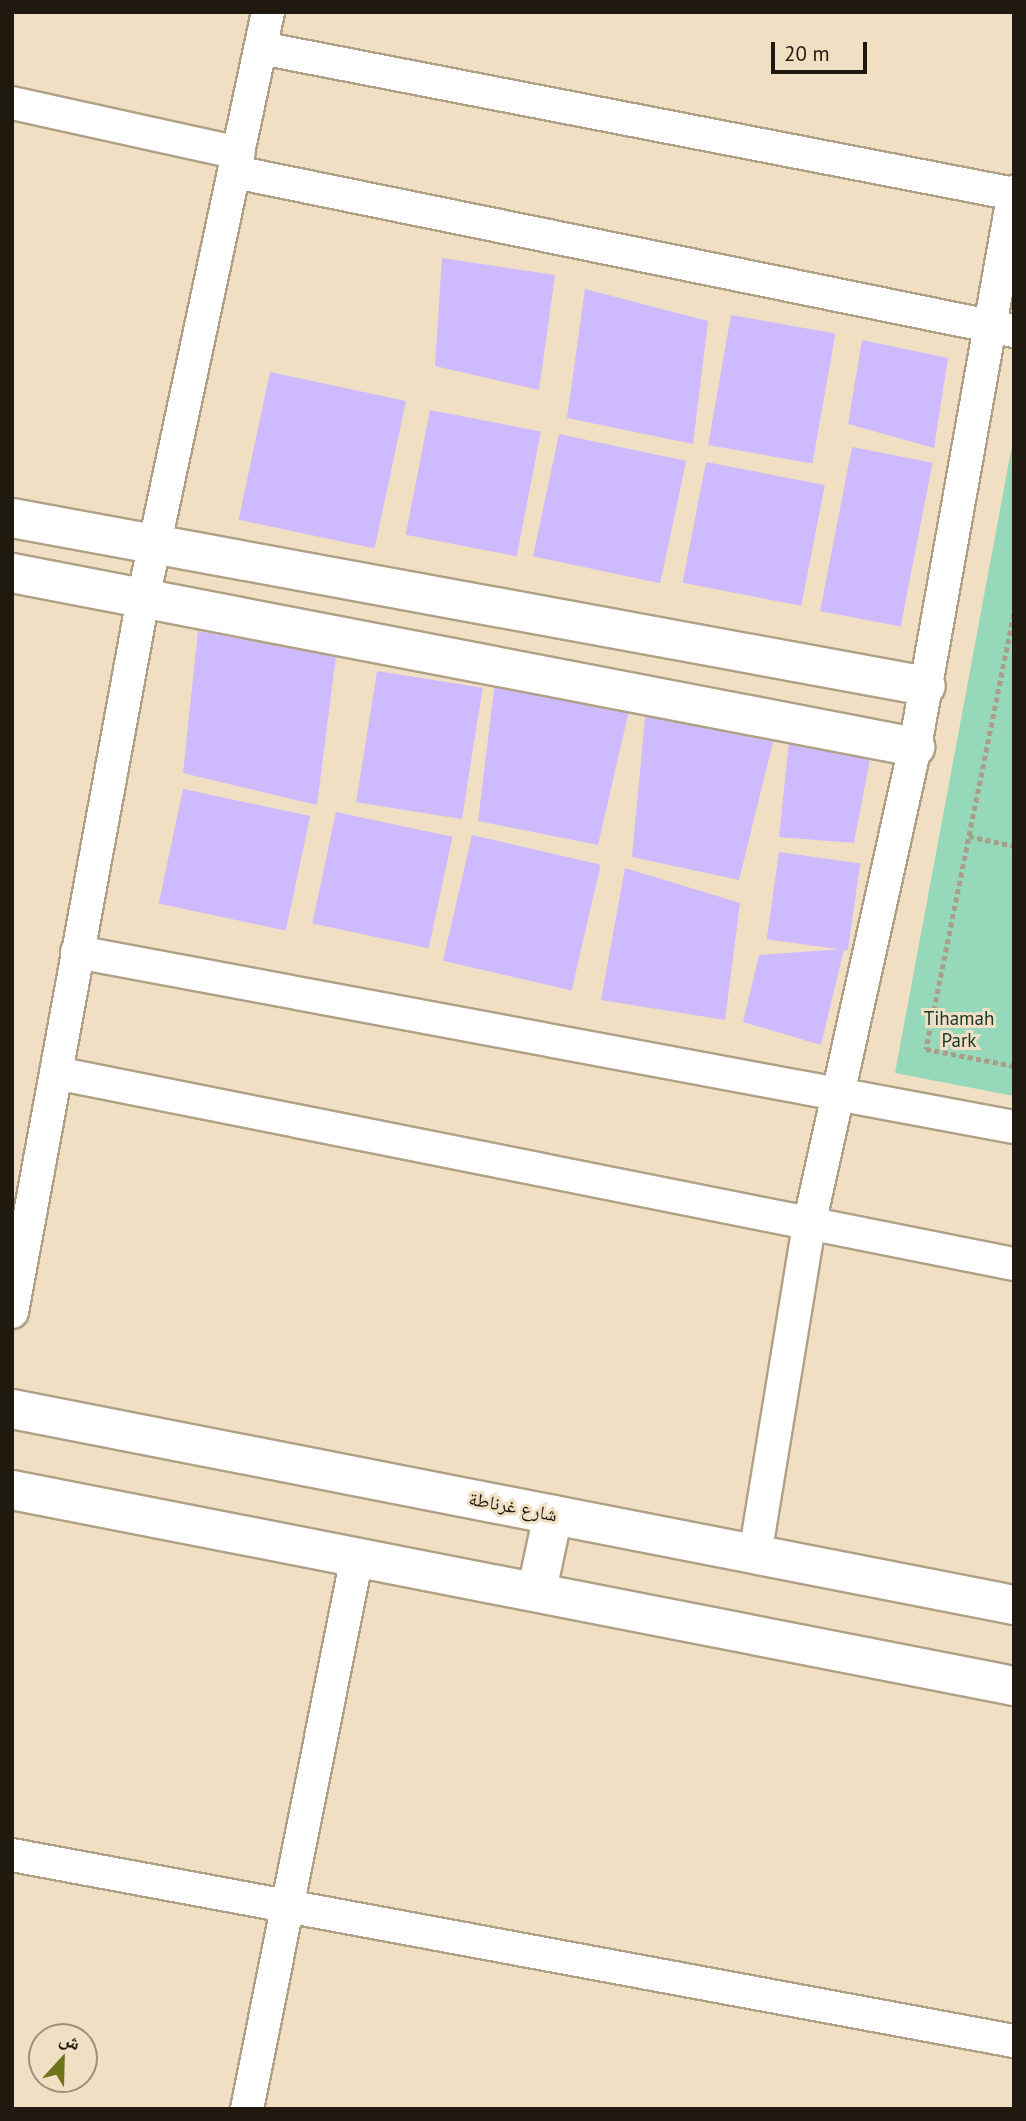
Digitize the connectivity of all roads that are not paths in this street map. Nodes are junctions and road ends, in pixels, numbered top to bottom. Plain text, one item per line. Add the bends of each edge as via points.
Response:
1 (268, 12) edge
2 (261, 48) junction
3 (12, 103) edge
4 (237, 162) junction
5 (1014, 193) edge
6 (1001, 329) edge
7 (12, 518) edge
8 (155, 544) junction
9 (12, 573) edge
10 (143, 599) junction
11 (926, 686) junction
12 (915, 747) junction
13 (77, 952) junction
14 (55, 1073) junction
15 (838, 1095) junction
16 (1014, 1127) edge
17 (809, 1225) junction
18 (1014, 1264) edge
19 (12, 1312) edge
20 (12, 1409) edge
21 (12, 1490) edge
22 (553, 1515) junction
23 (755, 1555) junction
24 (357, 1557) junction
25 (537, 1590) junction
26 (1014, 1605) edge
27 (1014, 1686) edge
28 (12, 1855) edge
29 (286, 1904) junction
30 (1014, 2041) edge
31 (247, 2109) edge

1 - 2 street
2 - 4 street
2 - 5 street
3 - 4 street
4 - 6 street
4 - 8 street
5 - 6 street
6 - 11 street
7 - 8 street
8 - 10 street
8 - 11 street
9 - 10 street
10 - 12 street
10 - 13 street
11 - 12 street
12 - 15 street
13 - 14 street
13 - 15 street
14 - 17 street
14 - 19 street
15 - 16 street
15 - 17 street
17 - 18 street
17 - 23 street
20 - 22 street, شارع غرناطة
21 - 24 street
22 - 23 street, شارع غرناطة
22 - 25 street
23 - 26 street, شارع غرناطة
24 - 25 street
24 - 29 street
25 - 27 street
28 - 29 street
29 - 30 street
29 - 31 street

